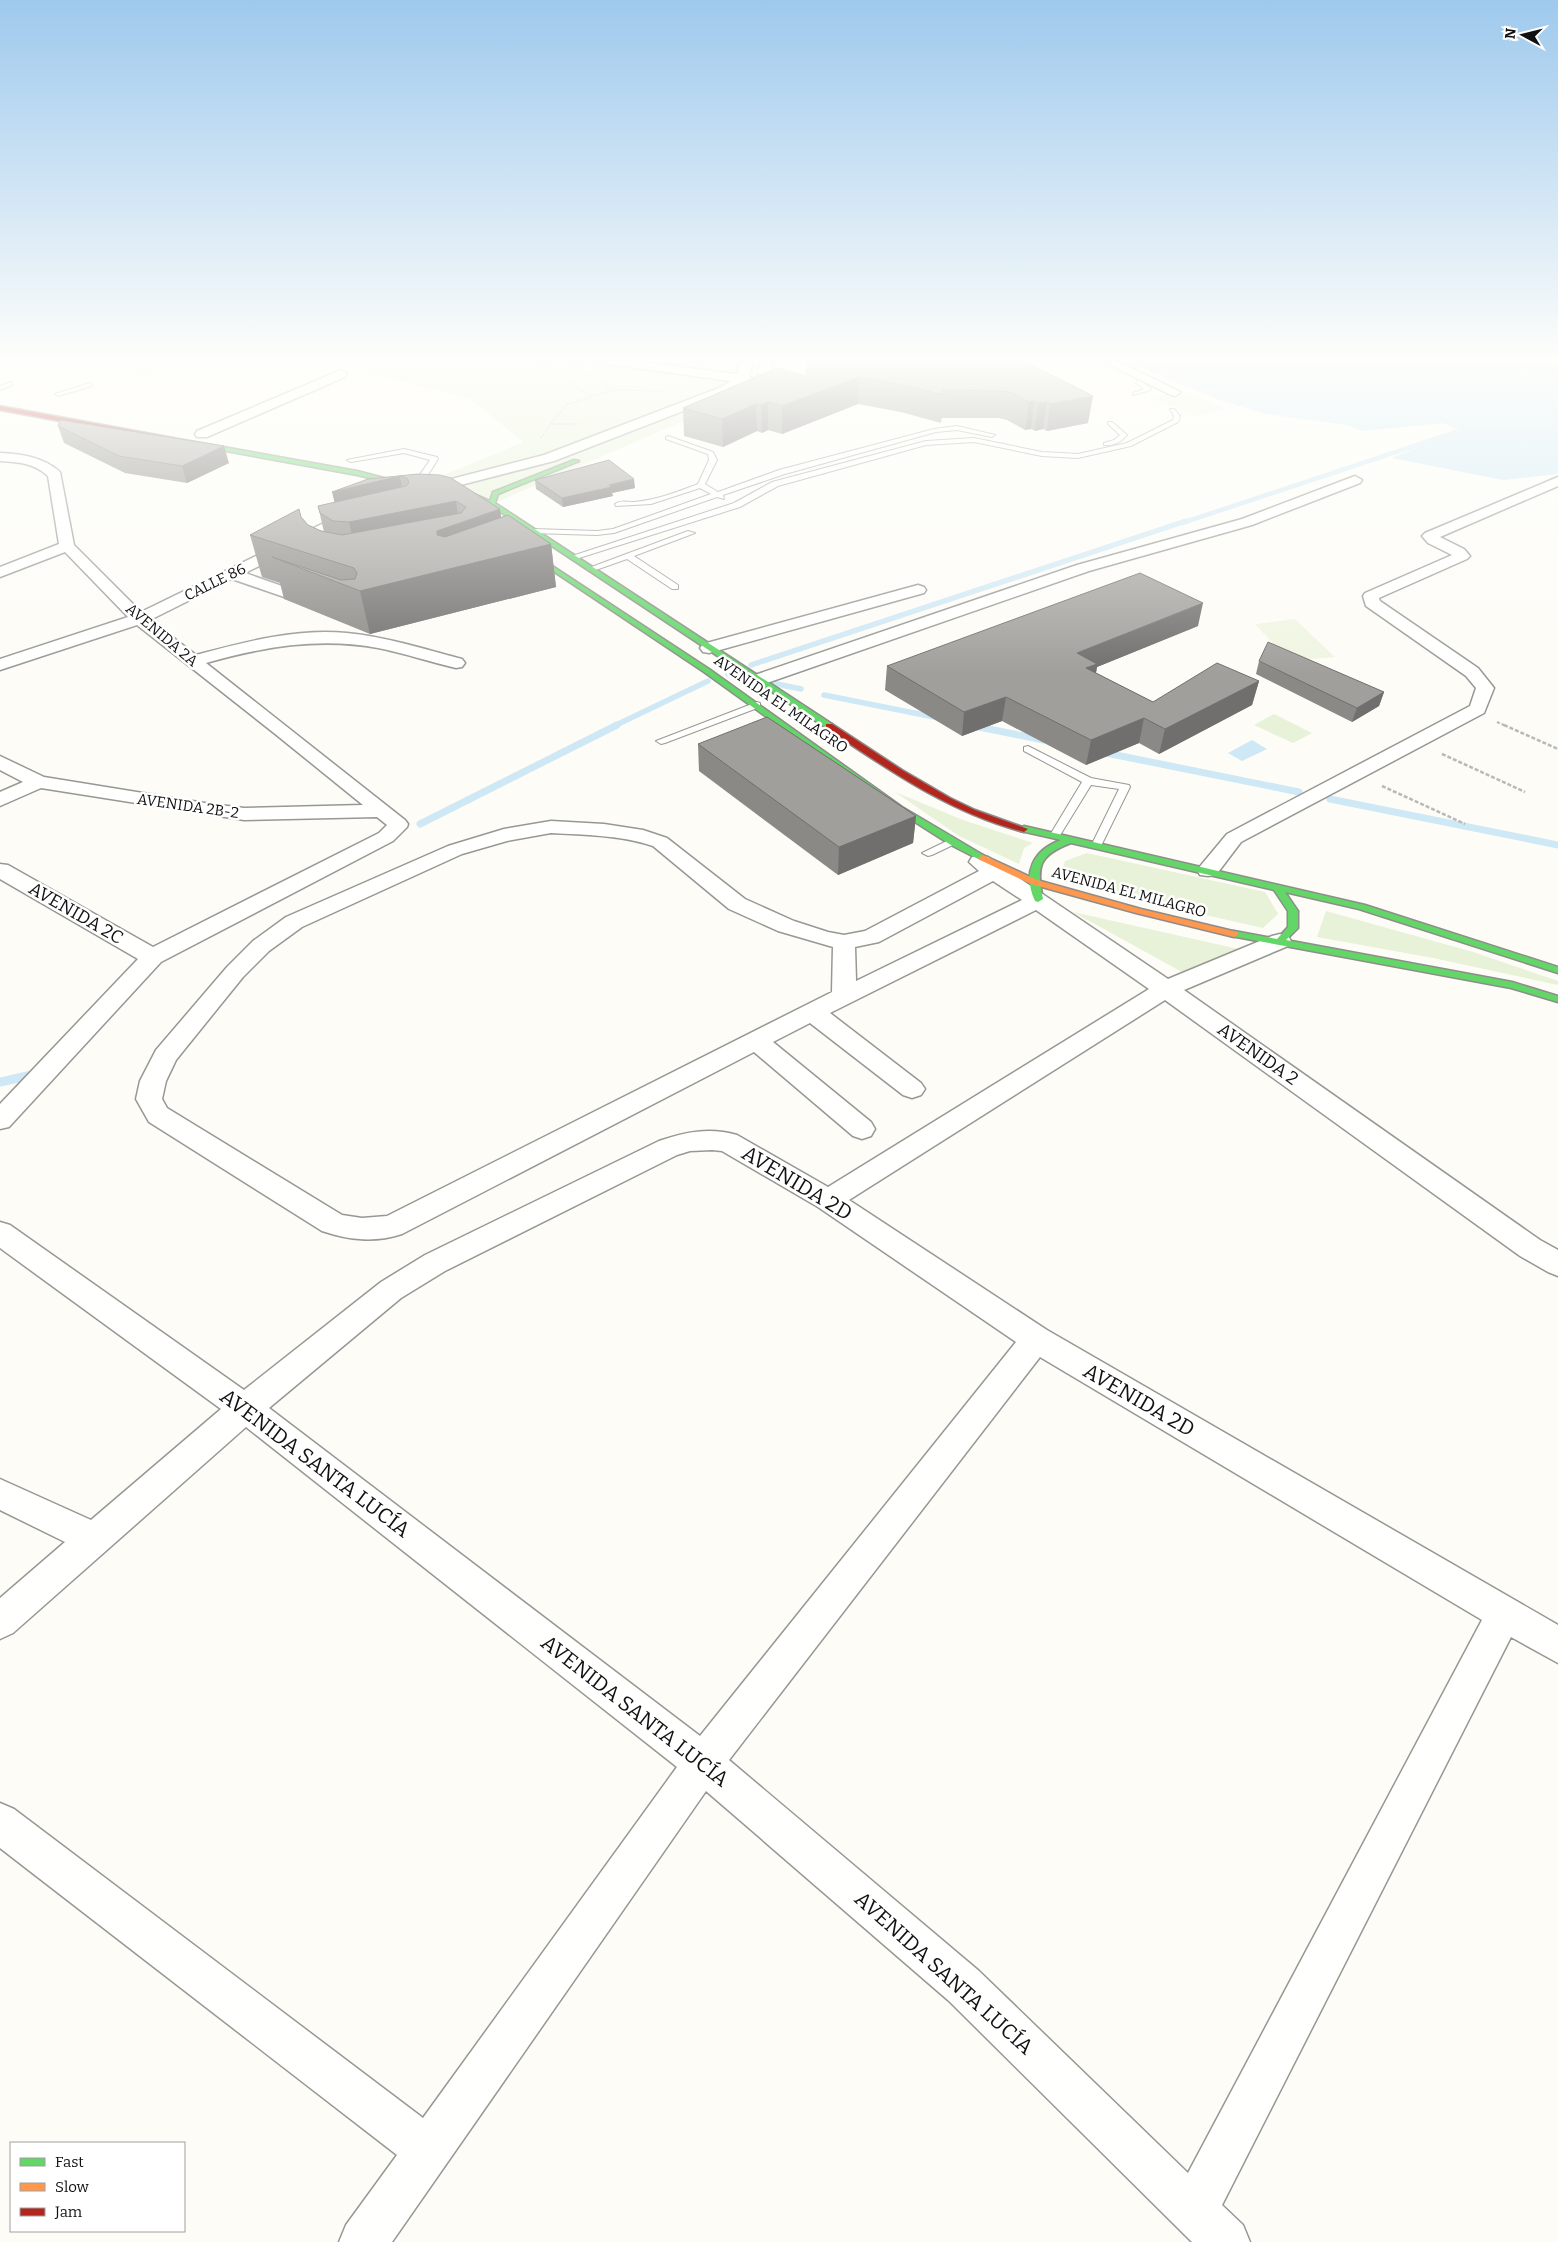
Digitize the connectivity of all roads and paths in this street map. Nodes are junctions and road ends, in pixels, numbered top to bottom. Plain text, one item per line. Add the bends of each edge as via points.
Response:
1 (44, 466) edge
2 (317, 466) edge
3 (433, 466) edge
4 (520, 466) edge
5 (558, 466) edge
6 (564, 466) edge
7 (710, 466) edge
8 (805, 466) edge
9 (844, 466) edge
10 (408, 472) dead end
11 (357, 473) junction
12 (1356, 480) dead end
13 (1558, 481) edge
14 (449, 484) junction
15 (701, 485) junction
16 (377, 489) dead end
17 (464, 490) junction
18 (429, 492) junction
19 (717, 494) junction
20 (399, 500) edge
21 (492, 504) junction
22 (619, 504) dead end
23 (737, 504) junction
24 (533, 531) junction
25 (608, 532) junction
26 (690, 533) dead end
27 (337, 539) edge
28 (622, 541) junction
29 (314, 545) junction
30 (67, 546) junction
31 (518, 548) edge
32 (627, 555) junction
33 (573, 557) junction
34 (590, 569) junction
35 (239, 571) junction
36 (0, 572) edge
37 (675, 587) dead end
38 (918, 590) dead end
39 (330, 608) edge
40 (139, 619) junction
41 (709, 648) junction
42 (193, 661) junction
43 (456, 663) dead end
44 (0, 665) edge
45 (758, 680) junction
46 (758, 705) junction
47 (1474, 711) junction
48 (661, 741) dead end
49 (1415, 742) junction
50 (1028, 749) dead end
51 (1558, 749) edge
52 (0, 762) edge
53 (1355, 774) junction
54 (1088, 781) junction
55 (39, 782) junction
56 (1525, 792) dead end
57 (0, 800) edge
58 (374, 805) junction
59 (1465, 824) dead end
60 (1055, 835) junction
61 (1073, 839) junction
62 (953, 844) junction
63 (1097, 844) junction
64 (928, 853) dead end
65 (0, 870) edge
66 (1208, 870) junction
67 (994, 872) junction
68 (1277, 887) junction
69 (1036, 892) junction
70 (1280, 941) junction
71 (844, 942) junction
72 (153, 957) junction
73 (1558, 970) edge
74 (1166, 989) junction
75 (844, 996) junction
76 (1558, 999) edge
77 (812, 1012) junction
78 (756, 1041) junction
79 (912, 1089) dead end
80 (0, 1120) edge
81 (862, 1128) dead end
82 (828, 1200) junction
83 (0, 1233) edge
84 (1558, 1264) edge
85 (1036, 1339) junction
86 (245, 1408) junction
87 (0, 1494) edge
88 (95, 1539) junction
89 (1504, 1614) junction
90 (0, 1621) edge
91 (1558, 1645) edge
92 (703, 1763) junction
93 (0, 1824) edge
94 (429, 2151) junction
95 (1194, 2210) junction
96 (364, 2242) edge
97 (1226, 2242) edge

1 - 30 street via 55,475
2 - 11 main road
3 - 18 lane
4 - 14 street
5 - 17 street
6 - 21 main road via 495,493
7 - 15 lane
8 - 19 lane
9 - 23 lane via 775,484
10 - 18 main road
11 - 16 main road via 374,483
11 - 18 main road
12 - 45 street via 1247,522 1083,568
13 - 47 street via 1430,536 1462,556 1371,596 1372,603 1472,672 1485,688 1478,709
14 - 17 main road, AVENIDA EL MILAGRO
14 - 18 street
15 - 19 lane
15 - 22 lane via 650,503
17 - 18 street
17 - 21 main road, AVENIDA EL MILAGRO
18 - 20 street
19 - 23 lane
19 - 25 lane
21 - 24 main road, AVENIDA EL MILAGRO
23 - 28 lane
24 - 25 lane
24 - 33 main road, AVENIDA EL MILAGRO
25 - 28 lane
26 - 32 lane
27 - 29 street
28 - 33 lane
29 - 35 street
29 - 35 street, CALLE 86 via 368,512 333,524
30 - 36 street
30 - 40 street, AVENIDA 2A
31 - 46 main road, AVENIDA EL MILAGRO
32 - 34 lane
32 - 37 lane
33 - 34 main road, AVENIDA EL MILAGRO
34 - 41 main road, AVENIDA EL MILAGRO
35 - 39 street
35 - 40 street, CALLE 86
38 - 41 street
40 - 42 street, AVENIDA 2A
40 - 44 street, CALLE 86
41 - 45 main road, AVENIDA EL MILAGRO
42 - 43 street via 250,645 310,638 365,640
42 - 58 street, AVENIDA 2A
45 - 60 main road, AVENIDA EL MILAGRO via 924,789 996,822
46 - 48 lane
46 - 62 main road, AVENIDA EL MILAGRO
47 - 49 street
47 - 51 path
49 - 53 street
49 - 56 path
50 - 54 lane
52 - 55 street, AVENIDA 2B-2
53 - 59 path
53 - 66 street via 1234,838
54 - 60 lane
54 - 63 lane via 1125,787
55 - 57 street
55 - 58 street, AVENIDA 2B-2 via 244,814
58 - 72 street, AVENIDA 2A via 398,824 386,837
60 - 61 main road, AVENIDA EL MILAGRO
61 - 63 main road, AVENIDA EL MILAGRO
61 - 69 main road via 1045,850 1035,866
62 - 64 lane
62 - 67 street, AVENIDA 2
62 - 69 main road, AVENIDA EL MILAGRO
63 - 66 main road, AVENIDA EL MILAGRO
65 - 72 street, AVENIDA 2C
66 - 68 main road, AVENIDA EL MILAGRO
67 - 69 street, AVENIDA 2
67 - 71 street via 871,937
68 - 70 main road via 1293,911 1293,928
68 - 73 main road, AVENIDA EL MILAGRO via 1362,907
69 - 70 main road, AVENIDA EL MILAGRO
69 - 74 street, AVENIDA 2
69 - 75 street
70 - 74 street
70 - 76 main road, AVENIDA EL MILAGRO via 1512,985
71 - 75 street
71 - 78 street via 786,926 737,904 660,842 643,836 550,827 504,835 455,850 294,922 261,946 165,1056 152,1081 149,1099 158,1114 332,1223 349,1229 367,1230 392,1226
72 - 80 street
74 - 82 street
74 - 84 street, AVENIDA 2 via 1530,1248
75 - 77 street
77 - 78 street
77 - 79 street
78 - 81 street
82 - 85 street, AVENIDA 2D
82 - 86 street, AVENIDA 2D via 728,1142 686,1141 427,1267 391,1290
83 - 86 street, AVENIDA SANTA LUCÍA
85 - 89 street, AVENIDA 2D
85 - 92 street
86 - 88 street
86 - 92 street, AVENIDA SANTA LUCÍA
87 - 88 street
88 - 90 street
89 - 91 street, AVENIDA 2D
89 - 95 street
92 - 94 street
92 - 95 street, AVENIDA SANTA LUCÍA via 964,1986
93 - 94 street
94 - 96 street
95 - 97 street, AVENIDA SANTA LUCÍA

